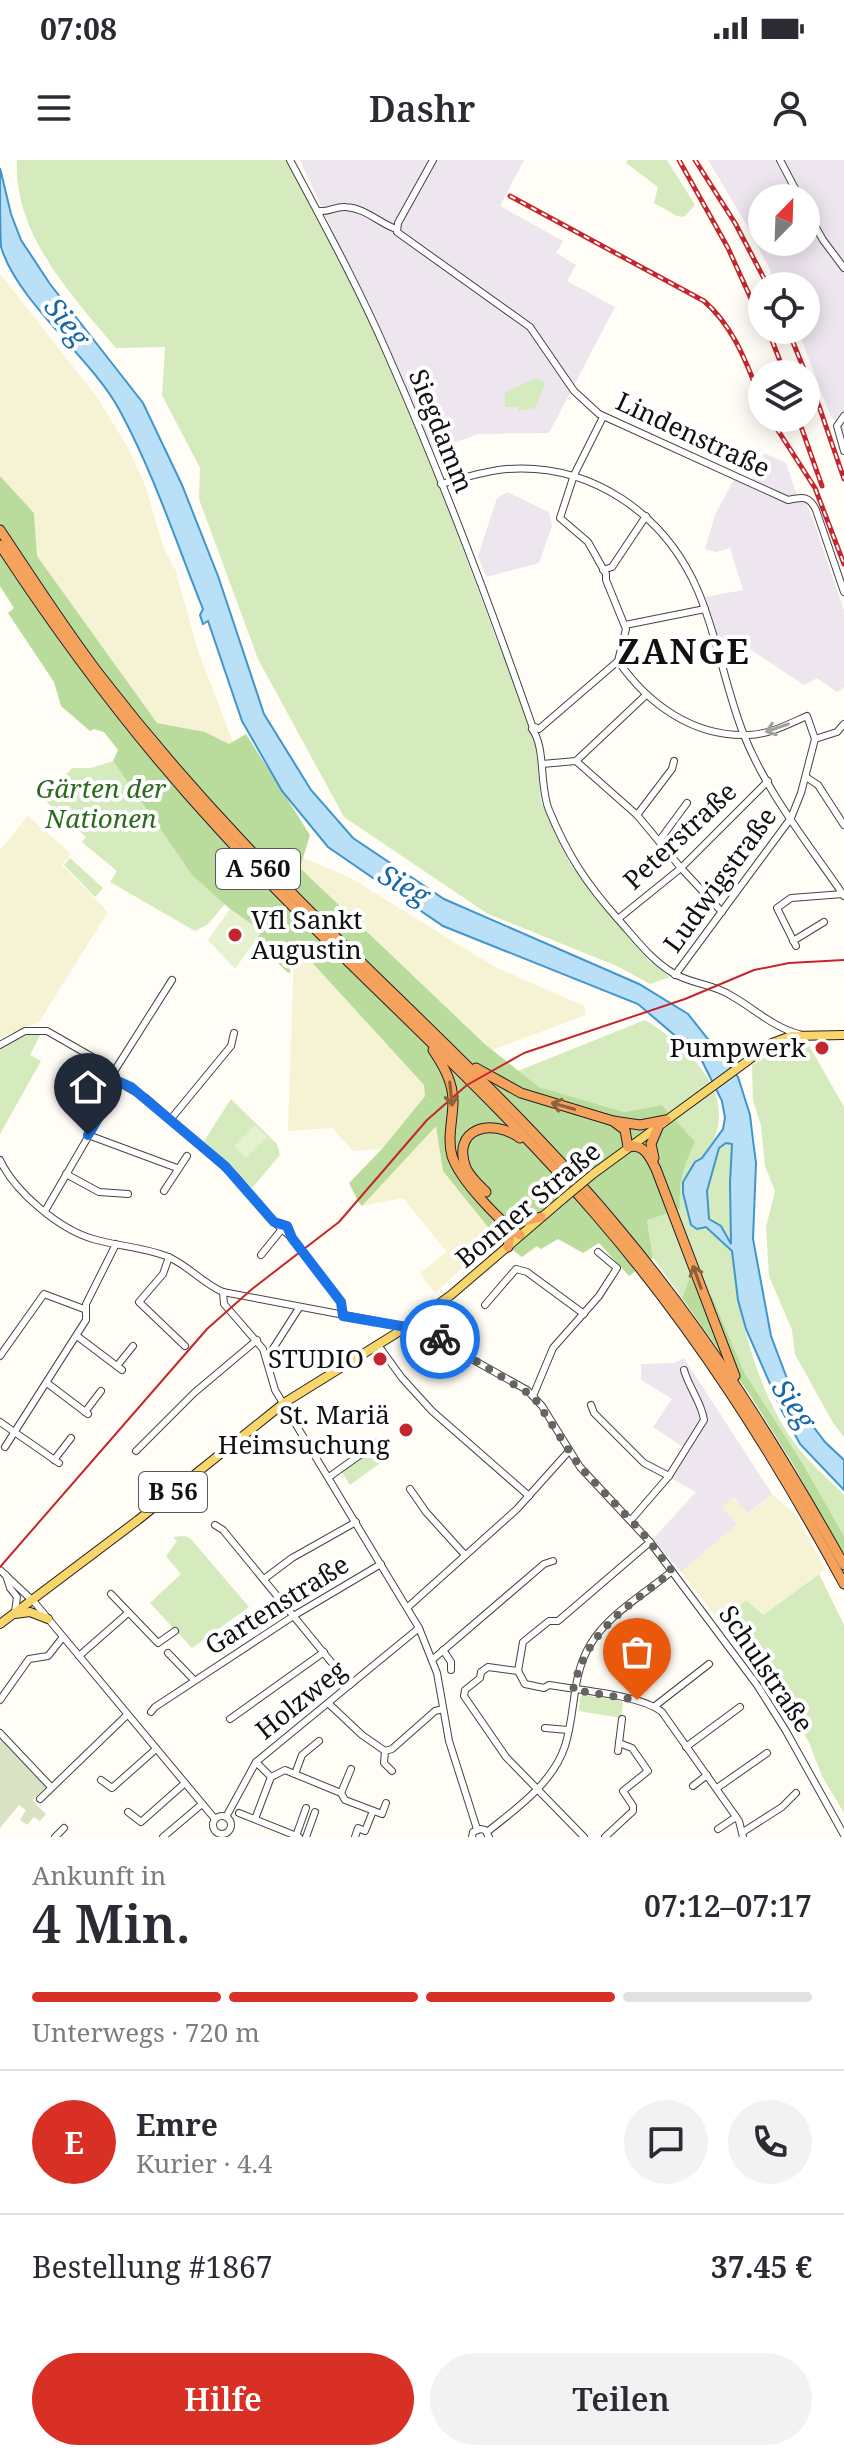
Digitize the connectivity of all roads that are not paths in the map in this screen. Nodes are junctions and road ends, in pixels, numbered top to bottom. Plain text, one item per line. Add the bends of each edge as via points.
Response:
1 (290, 160) edge
2 (433, 160) edge
3 (780, 160) edge
4 (793, 184) edge
5 (320, 211) junction
6 (396, 229) junction
7 (820, 235) edge
8 (844, 268) edge
9 (844, 416) edge
10 (603, 417) junction
11 (844, 451) edge
12 (574, 475) junction
13 (441, 484) junction
14 (646, 516) junction
15 (0, 530) edge
16 (0, 545) edge
17 (603, 570) junction
18 (844, 592) edge
19 (705, 609) junction
20 (625, 625) junction
21 (618, 661) junction
22 (646, 695) junction
23 (844, 724) edge
24 (536, 730) junction
25 (744, 735) junction
26 (815, 739) junction
27 (576, 761) junction
28 (674, 761) dead end
29 (542, 764) junction
30 (806, 777) junction
31 (768, 781) junction
32 (687, 803) dead end
33 (637, 815) junction
34 (791, 818) junction
35 (844, 825) edge
36 (659, 841) junction
37 (681, 868) junction
38 (843, 895) edge
39 (770, 898) dead end
40 (777, 908) junction
41 (722, 912) junction
42 (618, 919) junction
43 (824, 922) dead end
44 (675, 975) junction
45 (172, 980) dead end
46 (772, 1023) junction
47 (419, 1031) junction
48 (234, 1033) dead end
49 (804, 1035) junction
50 (844, 1035) edge
51 (772, 1043) junction
52 (0, 1045) edge
53 (448, 1046) junction
54 (99, 1071) dead end
55 (120, 1082) junction
56 (170, 1120) junction
57 (613, 1121) junction
58 (662, 1122) junction
59 (88, 1135) junction
60 (628, 1147) junction
61 (187, 1156) dead end
62 (0, 1160) edge
63 (550, 1165) junction
64 (177, 1168) junction
65 (656, 1169) junction
66 (66, 1174) junction
67 (164, 1191) dead end
68 (128, 1194) dead end
69 (45, 1211) junction
70 (541, 1217) junction
71 (508, 1222) junction
72 (282, 1227) junction
73 (520, 1235) junction
74 (116, 1244) junction
75 (508, 1247) junction
76 (598, 1252) dead end
77 (261, 1255) dead end
78 (169, 1257) junction
79 (223, 1292) junction
80 (485, 1305) dead end
81 (299, 1308) junction
82 (434, 1308) junction
83 (84, 1309) junction
84 (584, 1314) junction
85 (343, 1316) junction
86 (408, 1326) junction
87 (186, 1333) dead end
88 (433, 1335) junction
89 (77, 1336) junction
90 (257, 1340) junction
91 (378, 1345) junction
92 (133, 1346) dead end
93 (0, 1356) edge
94 (267, 1358) junction
95 (684, 1370) dead end
96 (47, 1383) junction
97 (101, 1391) dead end
98 (533, 1396) junction
99 (284, 1403) junction
100 (591, 1405) dead end
101 (751, 1407) junction
102 (0, 1422) edge
103 (16, 1432) junction
104 (71, 1438) dead end
105 (378, 1442) dead end
106 (5, 1447) dead end
107 (136, 1451) dead end
108 (569, 1451) junction
109 (669, 1476) junction
110 (329, 1477) junction
111 (410, 1489) dead end
112 (529, 1496) junction
113 (631, 1520) junction
114 (356, 1522) junction
115 (215, 1525) dead end
116 (650, 1542) junction
117 (465, 1555) junction
118 (553, 1561) dead end
119 (381, 1564) junction
120 (844, 1565) edge
121 (672, 1571) junction
122 (3, 1573) edge
123 (264, 1579) junction
124 (844, 1584) edge
125 (111, 1594) dead end
126 (32, 1600) junction
127 (408, 1607) junction
128 (128, 1613) junction
129 (13, 1615) junction
130 (295, 1615) junction
131 (48, 1619) junction
132 (0, 1624) edge
133 (419, 1628) junction
134 (175, 1631) dead end
135 (63, 1637) junction
136 (443, 1650) junction
137 (324, 1652) junction
138 (168, 1653) dead end
139 (79, 1656) junction
140 (432, 1660) junction
141 (709, 1664) dead end
142 (451, 1670) dead end
143 (518, 1671) junction
144 (194, 1680) junction
145 (525, 1684) junction
146 (350, 1685) junction
147 (573, 1690) junction
148 (522, 1695) dead end
149 (0, 1700) edge
150 (328, 1703) junction
151 (655, 1706) junction
152 (740, 1707) dead end
153 (443, 1709) junction
154 (151, 1712) dead end
155 (127, 1715) junction
156 (230, 1719) dead end
157 (622, 1719) dead end
158 (545, 1728) dead end
159 (568, 1730) junction
160 (0, 1733) edge
161 (319, 1741) dead end
162 (686, 1747) junction
163 (156, 1749) junction
164 (385, 1751) junction
165 (767, 1753) dead end
166 (256, 1762) junction
167 (351, 1769) dead end
168 (392, 1771) dead end
169 (295, 1774) junction
170 (707, 1775) junction
171 (271, 1777) junction
172 (101, 1780) dead end
173 (185, 1783) junction
174 (693, 1786) dead end
175 (51, 1787) junction
176 (717, 1788) junction
177 (536, 1789) junction
178 (341, 1793) junction
179 (796, 1793) dead end
180 (40, 1799) dead end
181 (386, 1803) dead end
182 (202, 1804) junction
183 (306, 1808) dead end
184 (373, 1811) junction
185 (128, 1812) dead end
186 (315, 1812) dead end
187 (239, 1813) dead end
188 (226, 1817) junction
189 (736, 1817) junction
190 (215, 1819) junction
191 (255, 1819) junction
192 (64, 1828) dead end
193 (477, 1829) junction
194 (718, 1829) dead end
195 (228, 1831) junction
196 (743, 1834) edge
197 (216, 1835) edge
198 (488, 1835) edge
199 (844, 1835) edge
200 (298, 1836) edge
201 (55, 1837) edge
202 (163, 1837) edge
203 (237, 1837) edge
204 (306, 1837) edge
205 (355, 1837) edge
206 (472, 1837) edge
207 (584, 1837) edge
208 (605, 1837) edge

1 - 5 street, Siegdamm
2 - 6 street
3 - 4 street
5 - 6 street, Lindenstraße via 356,208
5 - 13 street, Siegdamm via 388,354
6 - 10 street, Lindenstraße via 530,327 574,391
7 - 8 street
9 - 11 street via 837,426
10 - 12 street
10 - 18 street, Lindenstraße via 788,500 805,497 816,510
12 - 13 street via 509,469
12 - 14 street via 607,489
12 - 17 street via 560,515 588,542
13 - 24 street, Siegdamm
14 - 17 street via 612,567
14 - 19 street via 684,562
15 - 53 highway, A 560 via 98,672 171,763
16 - 47 highway, A 560 via 83,667 148,750
17 - 20 street
19 - 20 street
19 - 25 street
20 - 21 street
21 - 22 street
21 - 24 street
22 - 25 street via 684,721
22 - 27 street
23 - 26 street
24 - 29 street, Siegdamm
26 -> 25 street via 807,716
25 - 31 street
26 - 30 street, Ludwigstraße
27 - 29 street
27 - 33 street
28 - 33 street
29 - 42 street, Siegdamm via 545,800 559,835 580,874
30 - 34 street, Ludwigstraße
30 - 35 street via 818,785
31 - 34 street
31 - 37 street, Peterstraße
32 - 36 street
33 - 36 street
34 - 38 street
34 - 41 street, Ludwigstraße
36 - 37 street
37 - 41 street
37 - 42 street, Peterstraße
38 - 40 street via 791,898
39 - 40 street
40 - 43 street via 794,943
41 - 44 street, Ludwigstraße
42 - 44 street, Siegdamm via 651,958
44 - 46 street via 730,994
45 - 52 street via 115,1070 47,1031 25,1031
46 - 49 street
46 - 51 street
47 - 63 highway, A 560
47 -> 71 highway via 452,1089 452,1157 463,1177
48 - 56 street via 231,1046
49 - 50 main road, Bonner Straße
49 - 51 main road, Bonner Straße
51 - 58 main road, Bonner Straße
57 -> 53 highway via 521,1093
53 - 101 highway, A 560 via 618,1228
54 - 55 street
55 - 56 street
55 - 59 street
56 - 72 street via 230,1171
57 - 58 highway
57 - 60 highway via 625,1130
58 - 60 main road, Bonner Straße
58 - 65 highway via 651,1144
59 - 64 street
59 - 66 street
60 - 65 highway via 646,1151
60 - 70 main road, Bonner Straße / B 56, bridge
61 - 64 street
62 - 69 street via 18,1188
63 - 71 highway via 509,1130 487,1126 472,1134 466,1143 466,1167
63 - 124 highway, A 560 via 638,1265 699,1346 774,1461
64 - 67 street
101 -> 65 highway
66 - 68 street via 99,1192
66 - 69 street
69 - 74 street via 74,1232
70 - 71 highway
70 - 73 main road, Bonner Straße / B 56
71 - 73 highway
71 - 75 highway
72 - 77 street
72 - 85 street via 341,1302
73 - 75 main road, Bonner Straße / B 56
74 - 78 street
74 - 83 street
75 - 82 main road, Bonner Straße / B 56
76 - 84 street via 617,1268
78 - 79 street
78 - 87 street via 163,1274 139,1302 182,1343
79 - 81 street
79 - 90 street via 224,1304
80 - 84 street via 516,1269
81 - 85 street
81 - 94 street
82 - 86 main road, Bonner Straße / B 56
82 - 88 street via 429,1326
83 - 89 street via 86,1320
83 - 93 street via 44,1294
84 - 98 street via 553,1348
85 - 86 street
86 - 88 street
86 - 91 main road, Bonner Straße / B 56
88 - 98 street
89 - 92 street via 120,1368
89 - 96 street
90 - 94 street
90 - 107 street
91 - 99 main road, Bonner Straße / B 56
91 - 112 street via 432,1411
94 - 99 street
95 - 109 street via 704,1420
96 - 97 street via 87,1413
96 - 103 street
98 - 108 street, Schulstraße
99 - 110 street
99 - 126 main road, Bonner Straße / B 56
100 - 109 street via 644,1463
101 - 120 highway, A 560
102 - 103 street
103 - 104 street via 56,1461
103 - 106 street
105 - 110 street
108 - 112 street
108 - 113 street, Schulstraße
109 - 113 street
110 - 114 street
111 - 117 street
112 - 117 street
113 - 116 street, Schulstraße
114 - 119 street
114 - 123 street
115 - 123 street
116 - 121 street, Schulstraße
116 - 143 street via 558,1621 549,1621 523,1642
117 - 127 street
118 - 136 street
119 - 127 street
119 - 130 street, Gartenstraße
121 - 147 street via 599,1633 580,1664
121 - 199 street, Schulstraße via 764,1696
122 - 126 street
122 - 129 street via 18,1600
123 - 130 street
125 - 128 street
126 - 129 main road, Bonner Straße / B 56
126 - 131 street
127 - 133 street
128 - 134 street via 158,1643
128 - 139 street
129 - 131 main road via 30,1612
129 - 132 main road, Bonner Straße / B 56
130 - 137 street
130 - 144 street, Gartenstraße
131 - 135 street
133 - 140 street
133 - 146 street, Holzweg
135 - 139 street
135 - 149 street via 48,1656 29,1659
136 - 140 street
136 - 142 street
137 - 146 street
137 - 156 street
138 - 144 street, Gartenstraße
139 - 155 street
140 - 153 street
141 - 151 street
143 - 145 street
143 - 177 street via 488,1667 464,1693 490,1737
144 - 154 street, Gartenstraße
145 - 147 street
145 - 148 street
146 - 150 street, Holzweg
147 - 151 street
147 - 159 street
150 - 164 street
150 - 166 street, Holzweg
151 - 162 street
152 - 162 street
153 - 164 street
153 - 193 street
155 - 163 street
155 - 175 street
157 - 208 street via 619,1747 632,1748 648,1771 623,1791 633,1811
158 - 159 street
159 - 177 street via 559,1761
160 - 175 street
161 - 169 street via 304,1752
162 - 170 street
163 - 172 street via 112,1788
163 - 173 street
164 - 168 street via 384,1763
165 - 176 street
166 - 171 street
166 - 188 street, Holzweg
167 - 178 street
169 - 171 street via 283,1769
169 - 178 street
170 - 174 street
170 - 176 street
171 - 191 street
173 - 182 street
173 - 185 street via 141,1822
175 - 180 street
176 - 189 street
177 - 198 street
177 - 207 street
178 - 184 street via 345,1800
179 - 196 street
181 - 184 street via 382,1814
182 - 190 street
182 - 202 street
183 - 200 street
184 - 205 street via 365,1831 358,1828
186 - 204 street
187 - 191 street
188 - 190 street
188 - 195 street
189 - 194 street
189 - 196 street
190 - 197 street
191 - 200 street
192 - 201 street
193 - 198 street
193 - 206 street
195 - 197 street
195 - 203 street

